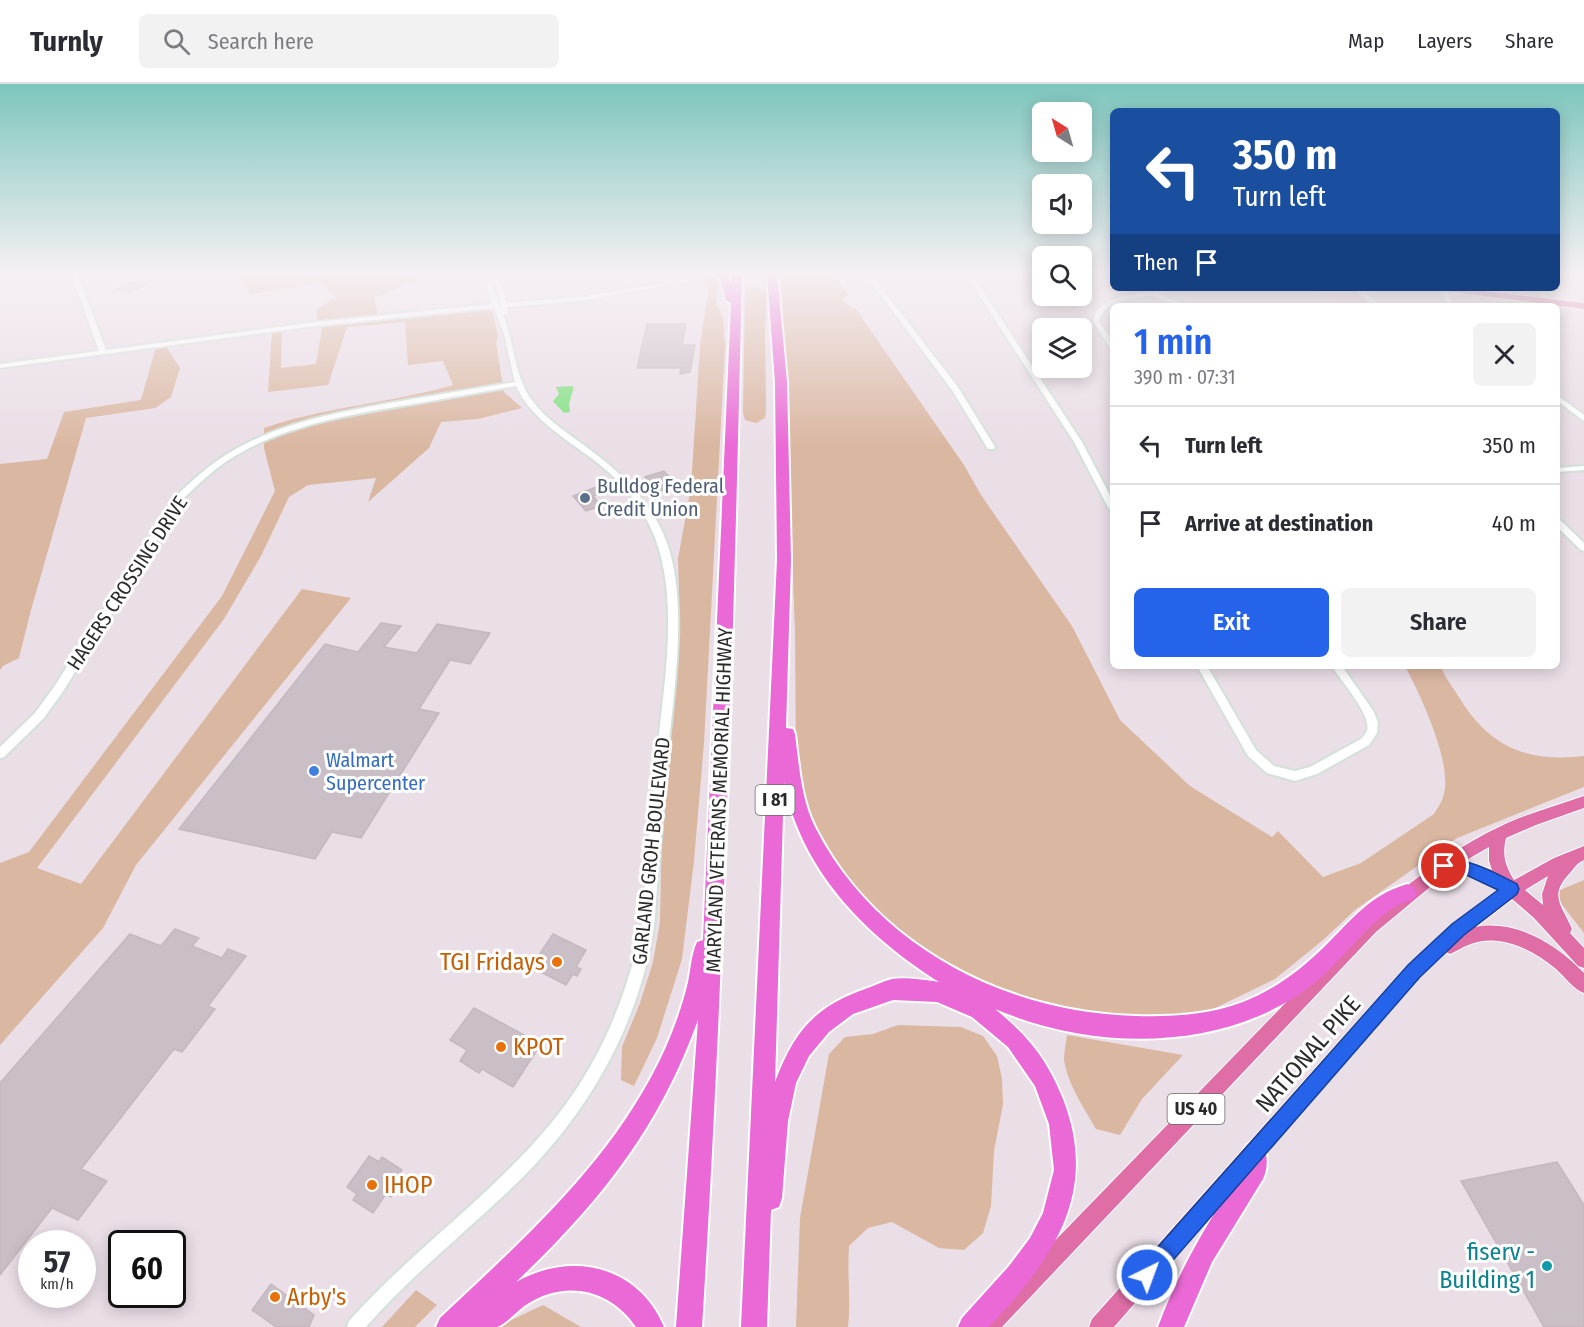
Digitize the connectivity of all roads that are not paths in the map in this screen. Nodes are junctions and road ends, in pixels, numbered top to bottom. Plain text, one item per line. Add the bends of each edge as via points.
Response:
1 (95, 331) edge
2 (262, 331) edge
3 (506, 331) edge
4 (734, 331) edge
5 (735, 331) edge
6 (777, 331) edge
7 (911, 331) edge
8 (1005, 331) edge
9 (1102, 331) edge
10 (735, 344) junction
11 (1110, 344) edge
12 (103, 352) junction
13 (0, 366) edge
14 (519, 383) junction
15 (1560, 399) edge
16 (1584, 419) edge
17 (991, 447) dead end
18 (1584, 468) edge
19 (1560, 470) edge
20 (1110, 503) edge
21 (1560, 525) edge
22 (1584, 548) edge
23 (781, 656) junction
24 (1204, 669) edge
25 (1338, 669) edge
26 (0, 754) edge
27 (1584, 802) edge
28 (1499, 835) junction
29 (718, 844) junction
30 (1580, 854) edge
31 (1444, 866) junction
32 (1511, 889) junction
33 (1407, 893) junction
34 (1584, 960) edge
35 (1414, 971) junction
36 (1584, 976) edge
37 (1584, 985) edge
38 (1255, 1153) junction
39 (355, 1327) edge
40 (449, 1327) edge
41 (478, 1327) edge
42 (651, 1327) edge
43 (689, 1327) edge
44 (756, 1327) edge
45 (971, 1327) edge
46 (987, 1327) edge
47 (1100, 1327) edge
48 (1172, 1327) edge

1 - 12 street
2 - 12 street
3 - 14 street, GARLAND GROH BOULEVARD
4 - 10 highway
5 - 10 highway, MARYLAND VETERANS MEMORIAL HIGHWAY
6 - 23 highway, I 81 via 783,447
7 - 17 street via 955,389
8 - 20 street via 1077,442
9 - 11 street
10 - 29 highway, MARYLAND VETERANS MEMORIAL HIGHWAY
12 - 13 street
14 - 26 street, HAGERS CROSSING DRIVE via 309,421 263,438 222,460 179,498 58,690 39,716
14 - 39 street, GARLAND GROH BOULEVARD via 537,411 623,482 650,517 672,572 672,644 647,931 625,1016 584,1091 539,1149 401,1278
15 - 16 street
18 - 19 street
21 - 22 street
23 - 33 highway via 793,782 798,807 820,853 842,885 894,940 954,978 1007,1003 1076,1022 1110,1026 1175,1026 1216,1020 1249,1010 1301,980 1387,900
23 - 44 highway, I 81
24 - 25 street via 1252,753 1271,770 1295,776 1313,771 1365,742 1372,733 1369,712
27 - 28 main road, US 40
28 - 31 main road, US 40
28 - 32 main road via 1495,859
29 - 40 highway via 695,998 674,1056 656,1091 627,1139 583,1196
29 - 43 highway, MARYLAND VETERANS MEMORIAL HIGHWAY
30 - 32 main road, NATIONAL PIKE
30 - 34 main road via 1553,880 1549,899 1558,922
31 - 32 main road via 1474,870
31 - 33 main road, NATIONAL PIKE / US 40
32 - 34 main road via 1527,900
32 - 35 main road, NATIONAL PIKE
32 - 36 main road via 1519,905
33 - 46 main road, NATIONAL PIKE / US 40
35 - 37 main road via 1460,939 1475,932 1494,932 1549,952
35 - 38 main road, NATIONAL PIKE
38 - 47 main road, NATIONAL PIKE
38 - 48 highway via 1255,1171 1203,1253
41 - 42 highway via 530,1288 579,1276 620,1292
44 - 45 highway via 777,1122 790,1070 802,1046 838,1011 880,992 909,989 957,998 1006,1029 1029,1053 1044,1078 1056,1103 1062,1130 1064,1178 1056,1215 1024,1270

